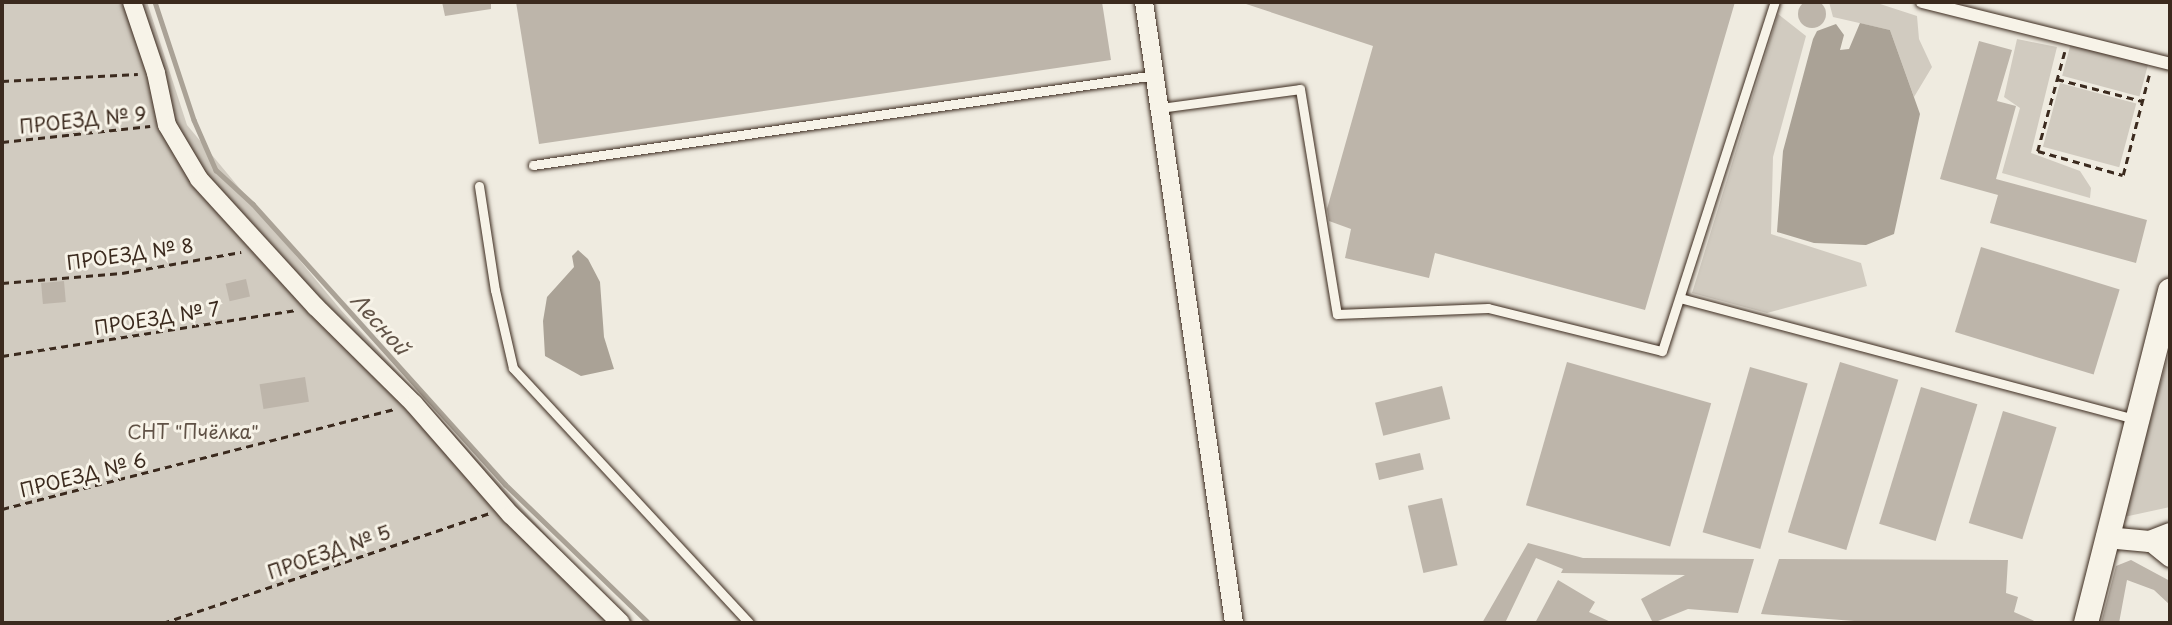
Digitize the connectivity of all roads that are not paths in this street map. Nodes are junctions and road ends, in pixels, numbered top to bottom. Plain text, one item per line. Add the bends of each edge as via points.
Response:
1 (132, 2) edge
2 (1144, 2) edge
3 (1775, 2) edge
4 (1922, 2) edge
5 (2170, 64) edge
6 (1155, 75) junction
7 (1160, 108) junction
8 (533, 165) dead end
9 (479, 186) dead end
10 (2170, 290) edge
11 (1680, 298) junction
12 (2136, 419) junction
13 (2170, 533) edge
14 (2106, 537) junction
15 (2149, 541) junction
16 (2170, 558) edge
17 (621, 623) edge
18 (749, 623) edge
19 (1234, 623) edge
20 (2086, 623) edge

1 - 17 street via 156,73 167,125 199,179 316,307 414,404 505,508
2 - 6 street
3 - 11 lane
4 - 5 street
6 - 7 street
6 - 8 lane
7 - 11 lane via 1300,89 1337,314 1488,307 1662,351
7 - 19 street
9 - 18 lane via 513,368
10 - 12 main road
11 - 12 lane
12 - 14 main road
13 - 15 street
14 - 15 street
14 - 20 main road
15 - 16 street

